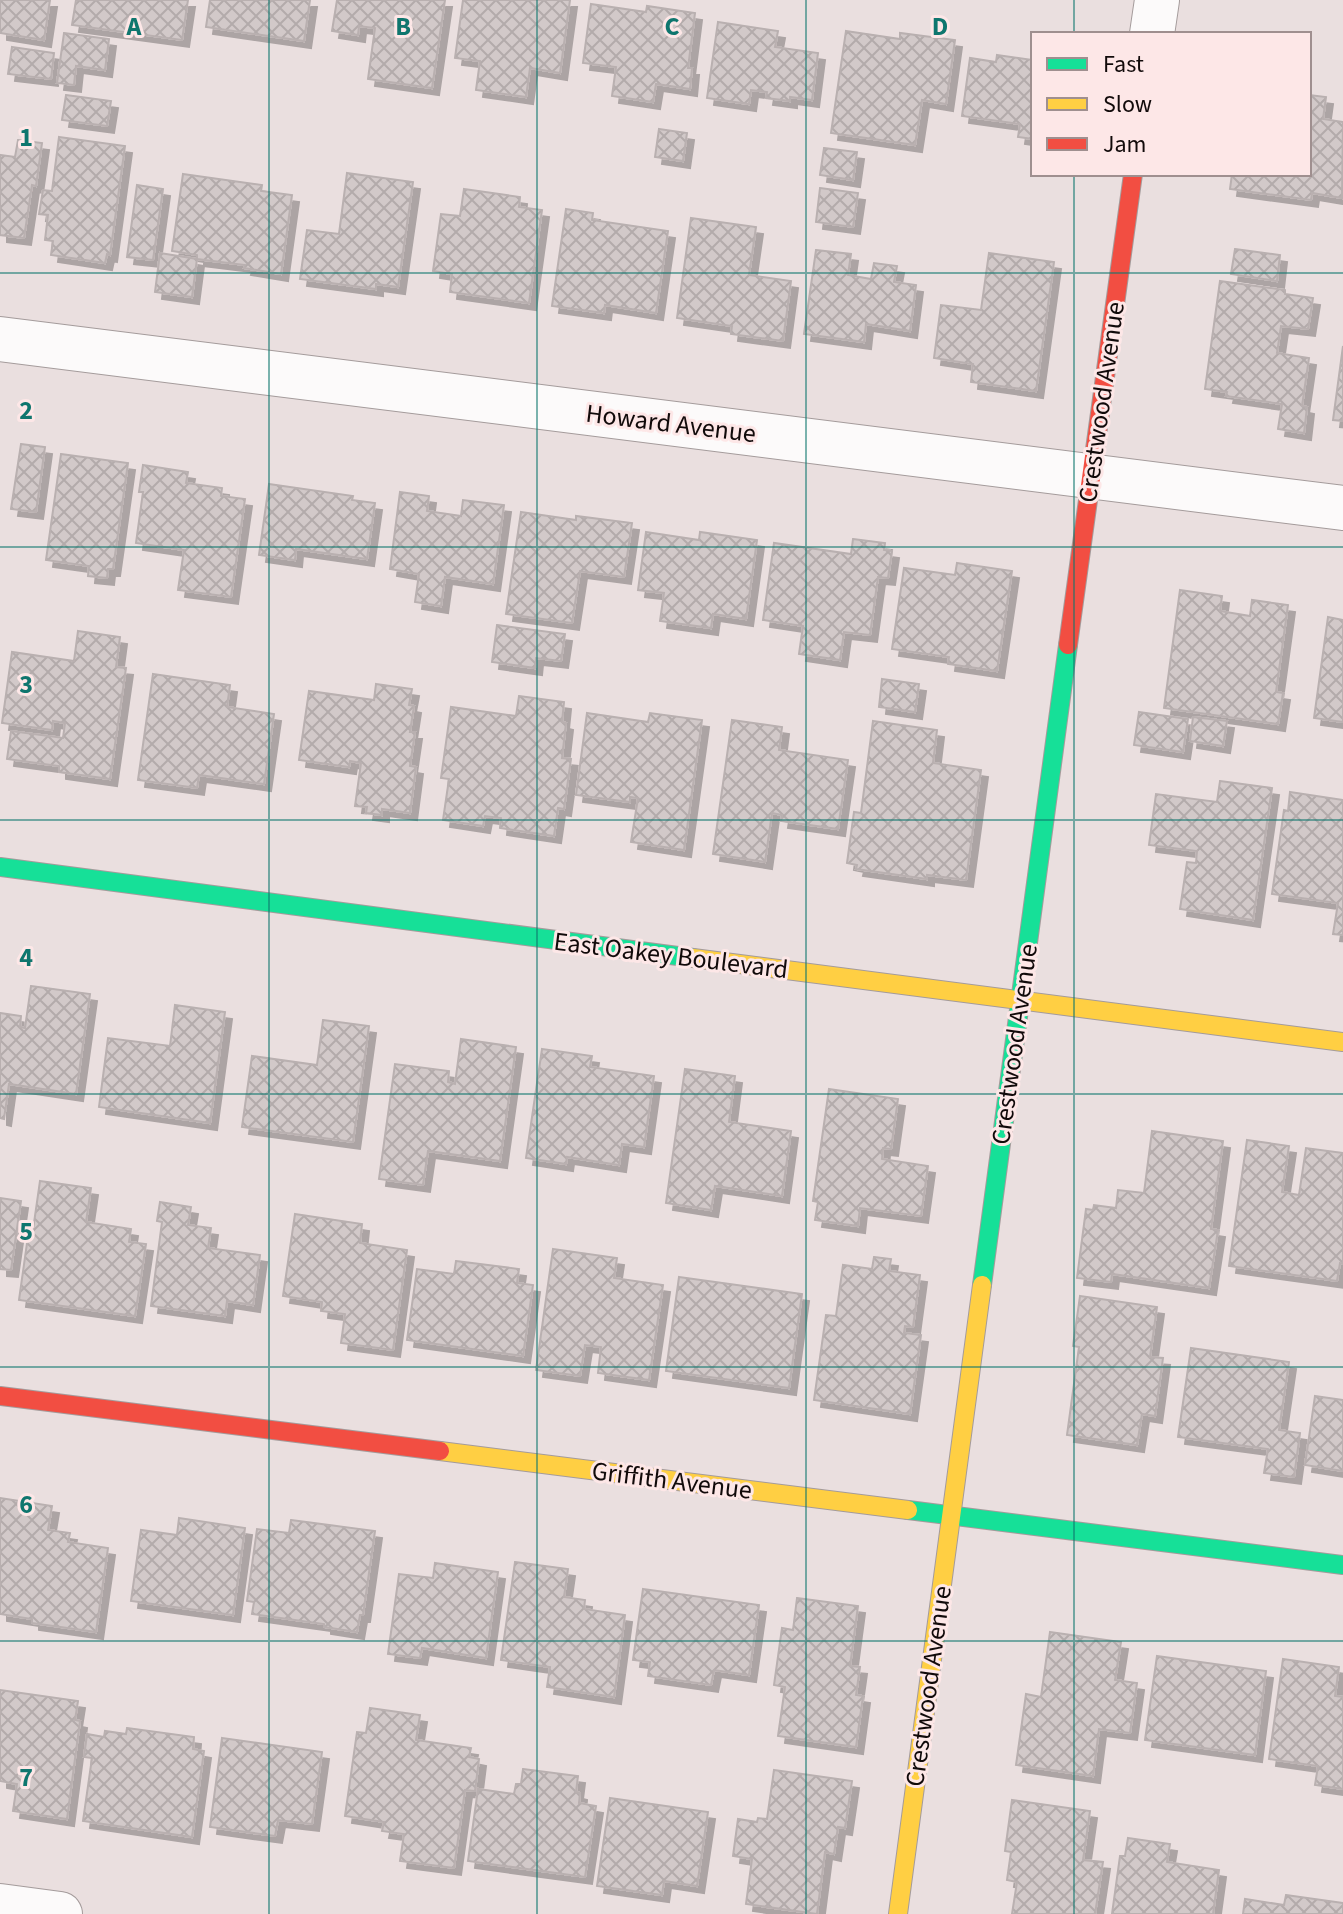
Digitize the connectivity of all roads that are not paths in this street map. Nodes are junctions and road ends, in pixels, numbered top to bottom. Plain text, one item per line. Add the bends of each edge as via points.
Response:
1 (1157, 0) edge
2 (1152, 32) edge
3 (1133, 176) edge
4 (0, 339) edge
5 (1090, 476) junction
6 (1343, 508) edge
7 (0, 867) edge
8 (1021, 1001) junction
9 (1343, 1042) edge
10 (0, 1396) edge
11 (951, 1515) junction
12 (1343, 1565) edge
13 (0, 1906) edge
14 (60, 1914) edge
15 (898, 1914) edge

1 - 2 street
3 - 5 street, Crestwood Avenue
4 - 5 street, Howard Avenue
5 - 6 street, Howard Avenue
5 - 8 street, Crestwood Avenue
7 - 8 street, East Oakey Boulevard
8 - 9 street, East Oakey Boulevard
8 - 11 street, Crestwood Avenue
10 - 11 street, Griffith Avenue
11 - 12 street, Griffith Avenue
11 - 15 street, Crestwood Avenue
13 - 14 street

